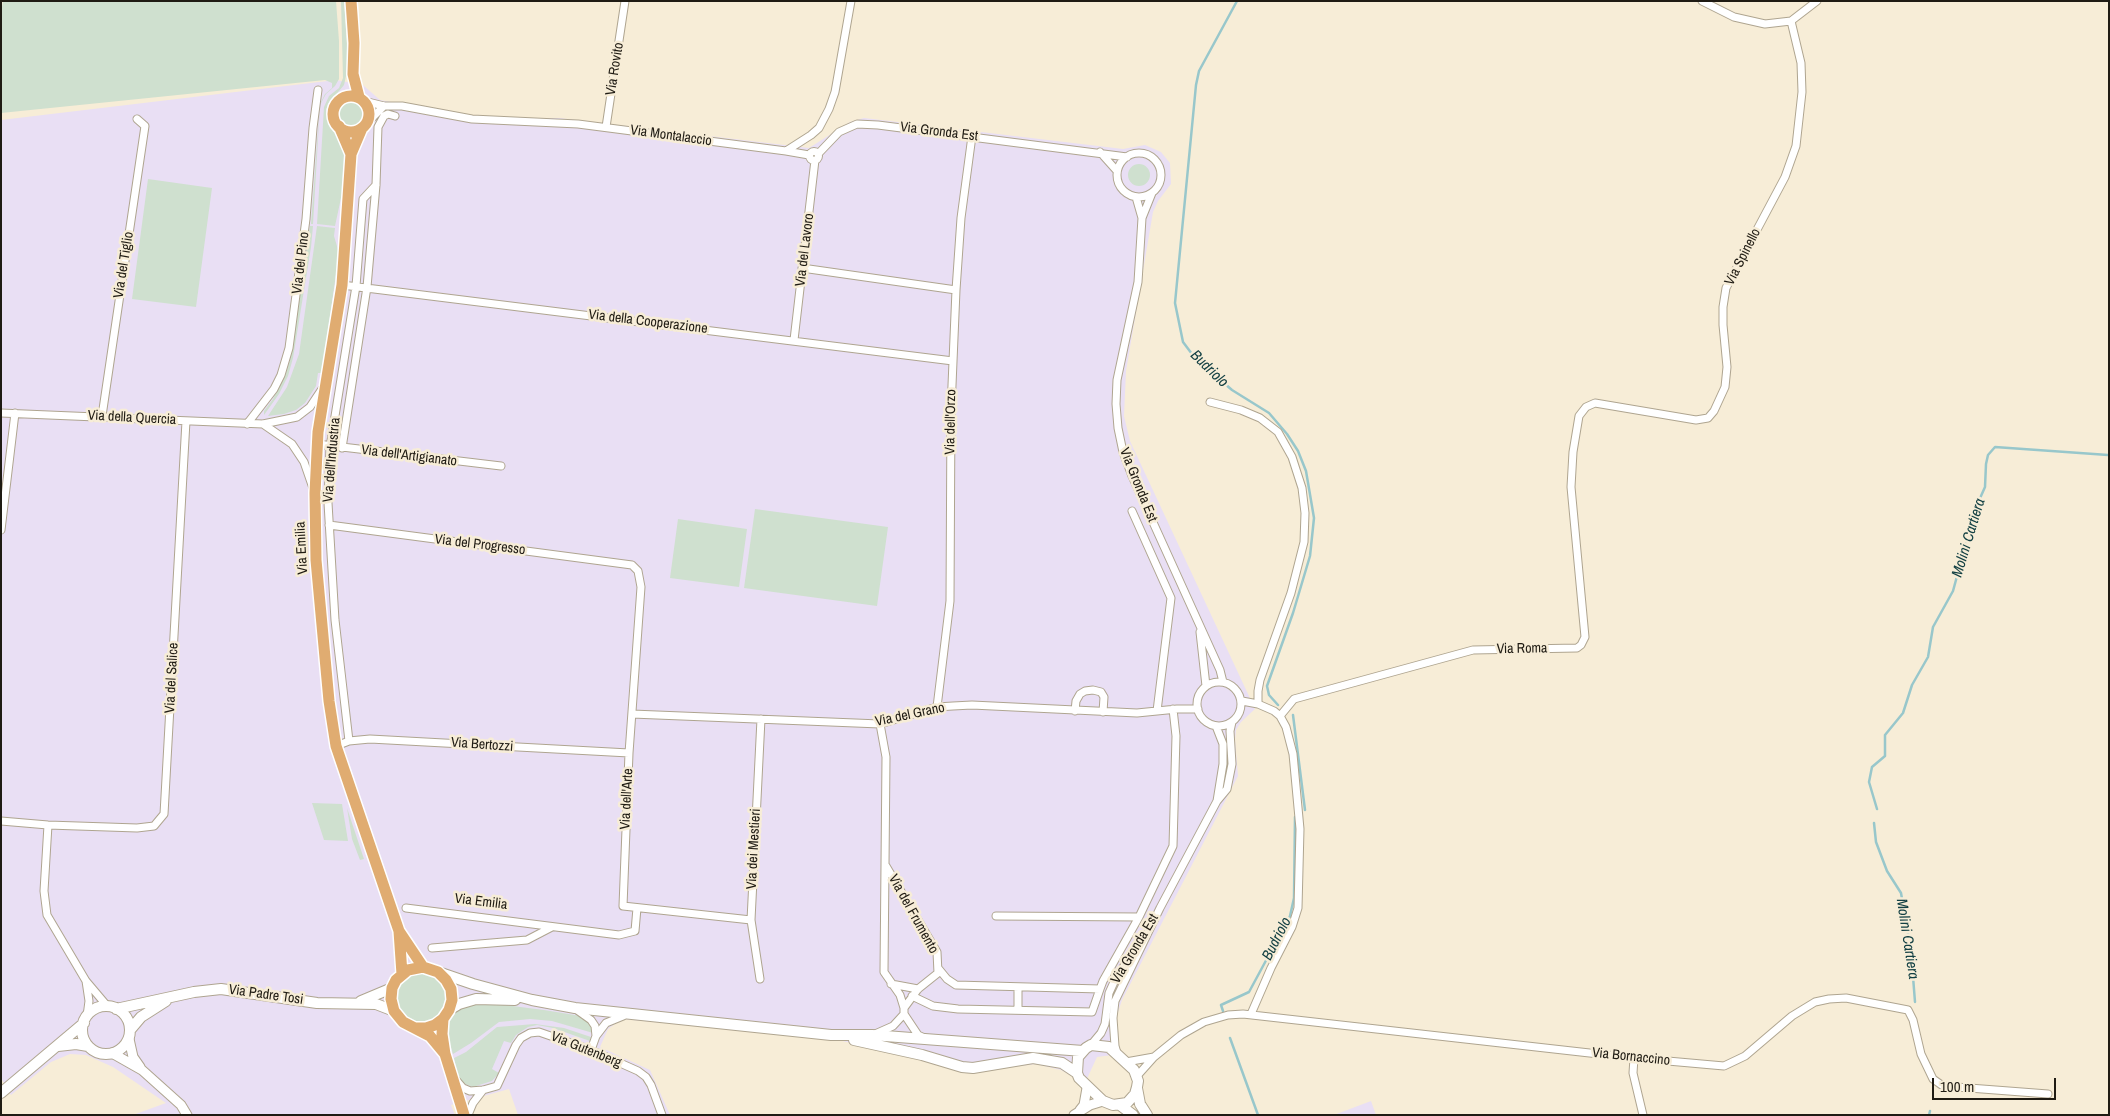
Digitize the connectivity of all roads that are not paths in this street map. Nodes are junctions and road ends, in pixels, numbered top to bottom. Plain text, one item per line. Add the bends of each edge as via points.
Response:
1 (351, 1) edge
2 (625, 1) edge
3 (851, 1) edge
4 (1702, 1) edge
5 (1817, 1) edge
6 (1791, 20) junction
7 (352, 74) junction
8 (318, 90) dead end
9 (341, 99) junction
10 (361, 99) junction
11 (384, 106) junction
12 (395, 116) dead end
13 (137, 119) dead end
14 (339, 126) junction
15 (364, 126) junction
16 (606, 127) junction
17 (972, 136) junction
18 (786, 151) junction
19 (1100, 152) junction
20 (351, 154) junction
21 (1127, 156) junction
22 (814, 157) junction
23 (1117, 171) junction
24 (376, 185) junction
25 (1152, 193) junction
26 (1136, 197) junction
27 (1142, 218) junction
28 (360, 238) junction
29 (372, 239) junction
30 (802, 268) junction
31 (342, 285) junction
32 (356, 286) junction
33 (368, 287) junction
34 (956, 290) junction
35 (349, 328) junction
36 (361, 329) junction
37 (794, 340) junction
38 (953, 361) junction
39 (342, 377) junction
40 (353, 379) junction
41 (325, 384) junction
42 (1210, 402) dead end
43 (1, 413) edge
44 (15, 413) junction
45 (102, 416) junction
46 (186, 421) junction
47 (246, 424) junction
48 (263, 424) junction
49 (317, 444) junction
50 (330, 446) junction
51 (342, 448) junction
52 (1573, 452) joint
53 (501, 466) dead end
54 (315, 493) junction
55 (1132, 511) dead end
56 (329, 525) junction
57 (1, 530) edge
58 (632, 565) joint
59 (334, 620) junction
60 (322, 621) junction
61 (1199, 625) junction
62 (1223, 682) junction
63 (1206, 686) junction
64 (1197, 699) junction
65 (1242, 701) junction
66 (1258, 704) junction
67 (937, 708) junction
68 (1175, 709) junction
69 (1198, 710) junction
70 (1075, 711) junction
71 (1157, 711) junction
72 (1103, 712) junction
73 (632, 714) junction
74 (1280, 716) junction
75 (761, 719) junction
76 (1232, 722) junction
77 (880, 724) junction
78 (1216, 726) junction
79 (349, 741) junction
80 (336, 746) junction
81 (630, 753) junction
82 (1217, 801) junction
83 (1, 821) edge
84 (48, 825) junction
85 (886, 866) junction
86 (406, 908) dead end
87 (637, 908) junction
88 (1160, 908) junction
89 (996, 916) dead end
90 (1139, 917) junction
91 (751, 920) junction
92 (552, 926) junction
93 (399, 931) junction
94 (432, 948) dead end
95 (423, 967) junction
96 (938, 968) junction
97 (438, 972) junction
98 (402, 974) junction
99 (760, 979) dead end
100 (86, 981) junction
101 (891, 984) junction
102 (392, 988) junction
103 (1018, 988) junction
104 (918, 989) junction
105 (1100, 989) junction
106 (912, 996) junction
107 (174, 997) junction
108 (532, 1000) junction
109 (359, 1002) junction
110 (112, 1008) junction
111 (575, 1008) junction
112 (1018, 1010) junction
113 (394, 1011) junction
114 (904, 1011) junction
115 (446, 1014) junction
116 (628, 1014) junction
117 (1251, 1014) junction
118 (85, 1020) junction
119 (416, 1028) junction
120 (129, 1034) junction
121 (831, 1035) junction
122 (872, 1035) junction
123 (596, 1036) junction
124 (928, 1040) junction
125 (58, 1046) junction
126 (88, 1046) junction
127 (1087, 1048) junction
128 (591, 1050) junction
129 (112, 1053) junction
130 (1117, 1053) junction
131 (445, 1054) junction
132 (1154, 1057) junction
133 (1634, 1058) junction
134 (1126, 1062) junction
135 (142, 1070) junction
136 (1077, 1073) junction
137 (452, 1076) junction
138 (1137, 1076) junction
139 (1137, 1087) junction
140 (1087, 1088) junction
141 (483, 1090) junction
142 (1, 1093) edge
143 (2048, 1094) dead end
144 (1103, 1101) junction
145 (1120, 1105) junction
146 (1077, 1113) edge
147 (187, 1115) edge
148 (464, 1115) edge
149 (468, 1115) edge
150 (662, 1115) edge
151 (1133, 1115) edge
152 (1147, 1115) edge
153 (1644, 1115) edge

1 - 7 main road, Via Emilia
2 - 16 street, Via Rovito
3 - 18 street via 829,109 819,128
4 - 6 street via 1734,17 1765,24
5 - 6 street
6 - 52 street, Via Spinello via 1800,52 1802,92 1796,146 1785,177 1726,288 1723,325 1728,368 1725,387 1714,411 1708,418 1696,420 1595,403 1586,407 1579,416
7 - 9 main road, Via Emilia
7 - 10 main road, Via Emilia
8 - 47 street, Via del Pino via 306,224 289,348 274,389
9 - 10 main road via 353,96
9 - 14 main road, Via Emilia via 334,115
10 - 11 street, Via Montalaccio
10 - 15 main road, Via Emilia via 369,112
11 - 15 street
11 - 16 street, Via Montalaccio via 402,106 472,119
12 - 24 street, Via dell'Industria via 388,114 378,127
13 - 45 street, Via del Tiglio via 145,126
14 - 15 main road via 350,131
14 - 20 main road, Via Emilia
15 - 20 main road, Via Emilia
16 - 18 street, Via Montalaccio
17 - 19 street, Via Gronda Est
17 - 22 street, Via Gronda Est via 857,124 839,132
17 - 34 street, Via dell'Orzo
18 - 22 street
19 - 21 street, Via Gronda Est
19 - 23 street
20 - 31 main road, Via Emilia
21 - 23 street
21 - 25 street, Via Gronda Est via 1143,153 1156,160 1162,174 1158,188
22 - 30 street, Via del Lavoro
23 - 26 street via 1123,191
24 - 28 street, Via dell'Industria via 363,200
24 - 29 street, Via dell'Industria
25 - 26 street
25 - 27 street, Via Gronda Est
26 - 27 street, Via Gronda Est
27 - 61 street, Via Gronda Est via 1138,282 1117,380 1118,428 1132,476
28 - 29 street
28 - 32 street, Via dell'Industria
29 - 33 street, Via dell'Industria
30 - 34 street
30 - 37 street, Via del Lavoro
31 - 32 street, Via della Cooperazione
31 - 41 main road, Via Emilia
32 - 33 street, Via della Cooperazione
32 - 35 street, Via dell'Industria
33 - 36 street, Via dell'Industria
33 - 37 street, Via della Cooperazione
34 - 38 street, Via dell'Orzo
35 - 36 street
35 - 39 street, Via dell'Industria
36 - 40 street, Via dell'Industria
37 - 38 street, Via della Cooperazione
38 - 67 street, Via dell'Orzo via 950,601
39 - 40 street
39 - 50 street, Via dell'Industria
40 - 51 street, Via dell'Industria
41 - 48 street, Via della Quercia via 310,407 296,417
41 - 49 main road, Via Emilia
42 - 66 street via 1260,418 1278,432 1292,457 1302,488 1304,542 1291,593 1260,680
43 - 44 street, Via della Quercia
44 - 45 street, Via della Quercia
44 - 57 street
45 - 46 street, Via della Quercia
46 - 47 street, Via della Quercia
46 - 84 street, Via del Salice via 164,814 158,822 145,828
47 - 48 street, Via della Quercia
48 - 54 street via 292,444 304,462
49 - 50 street, Via dell'Artigianato
49 - 54 main road, Via Emilia
50 - 51 street, Via dell'Artigianato
50 - 56 street, Via dell'Industria
51 - 53 street, Via dell'Artigianato
52 - 74 street, Via Roma via 1571,487 1585,636 1581,646 1473,650 1294,699
54 - 60 main road, Via Emilia via 316,560
55 - 71 street via 1171,598
56 - 58 street, Via del Progresso
56 - 59 street, Via dell'Industria
58 - 73 street, Via dell'Arte via 638,571 641,587
59 - 60 street
59 - 79 street, Via dell'Industria
60 - 80 main road, Via Emilia
61 - 62 street, Via Gronda Est
61 - 63 street, Via Gronda Est
62 - 63 street
62 - 65 street, Via Gronda Est via 1236,688
63 - 64 street
64 - 68 street
64 - 69 street
65 - 66 street
65 - 76 street, Via Gronda Est via 1240,713
66 - 74 street
67 - 70 street, Via del Grano via 972,705
67 - 77 street, Via del Grano
68 - 69 street
68 - 71 street, Via del Grano
68 - 90 street via 1173,846
69 - 78 street via 1204,720
70 - 72 street, Via del Grano
70 - 72 street via 1080,694 1093,690 1101,692 1104,697
71 - 72 street, Via del Grano
73 - 75 street, Via del Grano
73 - 81 street, Via dell'Arte
74 - 117 street via 1294,754 1300,829 1298,908
75 - 77 street, Via del Grano
75 - 91 street, Via dei Mestieri
76 - 78 street
76 - 82 street, Via Gronda Est via 1232,764 1227,789
77 - 85 street, Via del Frumento via 886,758
78 - 82 street, Via Gronda Est via 1223,744
79 - 80 street, Via Bertozzi
79 - 81 street, Via Bertozzi via 370,738
80 - 93 main road, Via Emilia
81 - 87 street, Via dell'Arte via 623,906
82 - 88 street, Via Gronda Est
83 - 84 street
84 - 100 street via 47,915
85 - 96 street, Via del Frumento via 937,952
85 - 101 street, Via del Frumento via 884,972
86 - 92 street, Via Emilia
87 - 91 street
87 - 92 street, Via Emilia via 635,931 629,934
88 - 127 street, Via Gronda Est via 1114,982 1103,1028
88 - 130 street, Via Gronda Est via 1115,1001 1113,1018
89 - 90 street
90 - 105 street
91 - 99 street, Via dei Mestieri
92 - 94 street via 527,940
93 - 95 main road, Via Emilia
93 - 98 main road, Via Emilia
95 - 97 main road
95 - 98 main road
96 - 103 street via 956,985
96 - 104 street, Via del Frumento via 938,973
97 - 108 main road
97 - 115 main road via 450,989 452,1000
98 - 102 main road
100 - 110 street
100 - 118 street via 89,1001
101 - 104 street
101 - 114 street, Via del Frumento via 900,995
102 - 109 main road, Via Padre Tosi
102 - 113 main road
103 - 105 street
103 - 112 street
104 - 106 street, Via del Frumento
105 - 112 street via 1092,1012
106 - 112 street via 934,1006
106 - 114 street, Via del Frumento
107 - 109 main road, Via Padre Tosi via 221,989 317,1003
107 - 110 main road, Via Padre Tosi
107 - 120 main road, Via Padre Tosi via 141,1017
108 - 111 main road
108 - 115 main road via 476,999 459,1004
109 - 113 main road, Via Padre Tosi via 384,1005
110 - 118 main road, Via Padre Tosi via 93,1010
110 - 120 main road via 126,1018
111 - 116 main road
111 - 123 street via 591,1020
113 - 119 main road via 403,1022
114 - 122 street, Via del Frumento via 893,1026
114 - 124 street, Via del Frumento via 918,1035
115 - 119 main road via 435,1025
115 - 131 main road via 442,1034
116 - 121 main road
116 - 123 street via 606,1023
117 - 132 street, Via Bornaccino via 1228,1015 1204,1022 1181,1035
117 - 133 street, Via Bornaccino
118 - 125 main road, Via Padre Tosi
118 - 126 main road via 82,1031
119 - 131 main road via 430,1036
120 - 129 main road, Via Padre Tosi via 119,1050
120 - 135 street via 134,1057
121 - 122 main road
121 - 136 main road via 973,1068 1033,1058 1062,1063
122 - 124 main road
123 - 128 street
124 - 127 main road
125 - 126 main road
125 - 142 main road, Via Padre Tosi
126 - 129 main road via 99,1053
127 - 130 main road via 1109,1047
127 - 136 main road via 1078,1057
128 - 141 street, Via Gutenberg via 547,1034 530,1033 516,1045 497,1086
128 - 150 street, Via Gutenberg via 646,1077
129 - 135 street
130 - 134 main road
131 - 137 main road
132 - 134 street, Via Bornaccino
132 - 138 street, Via Bornaccino
133 - 143 street, Via Bornaccino via 1724,1066 1745,1056 1792,1016 1814,1002 1846,998 1908,1010 1921,1054 1933,1079 1943,1086
133 - 153 street via 1633,1073
134 - 138 main road
135 - 147 street via 181,1105
136 - 140 main road
137 - 141 street via 463,1088
137 - 148 main road
138 - 139 main road
139 - 145 main road via 1132,1099
139 - 152 main road via 1140,1104
140 - 144 main road
140 - 146 street via 1084,1105
141 - 149 street, Via Gutenberg
144 - 145 main road
144 - 146 street
145 - 151 main road

